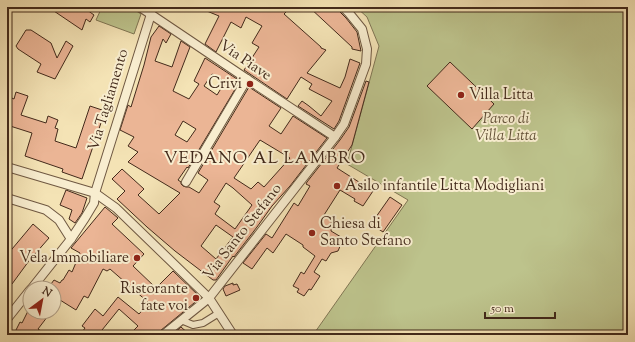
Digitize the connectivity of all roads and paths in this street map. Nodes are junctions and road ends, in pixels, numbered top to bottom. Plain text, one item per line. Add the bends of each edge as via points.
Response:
1 (140, 7) edge
2 (343, 7) edge
3 (151, 14) junction
4 (247, 79) junction
5 (335, 137) junction
6 (7, 167) edge
7 (186, 182) dead end
8 (94, 193) junction
9 (7, 198) edge
10 (71, 239) junction
11 (38, 280) edge
12 (209, 298) junction
13 (22, 299) edge
14 (219, 313) junction
15 (8, 315) edge
16 (181, 320) junction
17 (163, 335) edge
18 (234, 335) edge

1 - 3 street, Via Piave
2 - 5 street, Via Santo Stefano via 362,29 367,49 366,64 344,124
3 - 4 street, Via Piave
3 - 8 street, Via Tagliamento
4 - 5 street, Via Piave
4 - 7 street
5 - 12 street, Via Santo Stefano
6 - 8 street
8 - 10 street, Via Tagliamento via 94,203
8 - 12 street via 116,208
9 - 10 street via 46,210 60,220
10 - 11 street, Via Tagliamento
12 - 14 street
12 - 16 street, Via Santo Stefano
13 - 15 street, Via Tagliamento
14 - 16 street via 203,323 193,325
14 - 18 street
16 - 17 street, Via Santo Stefano

